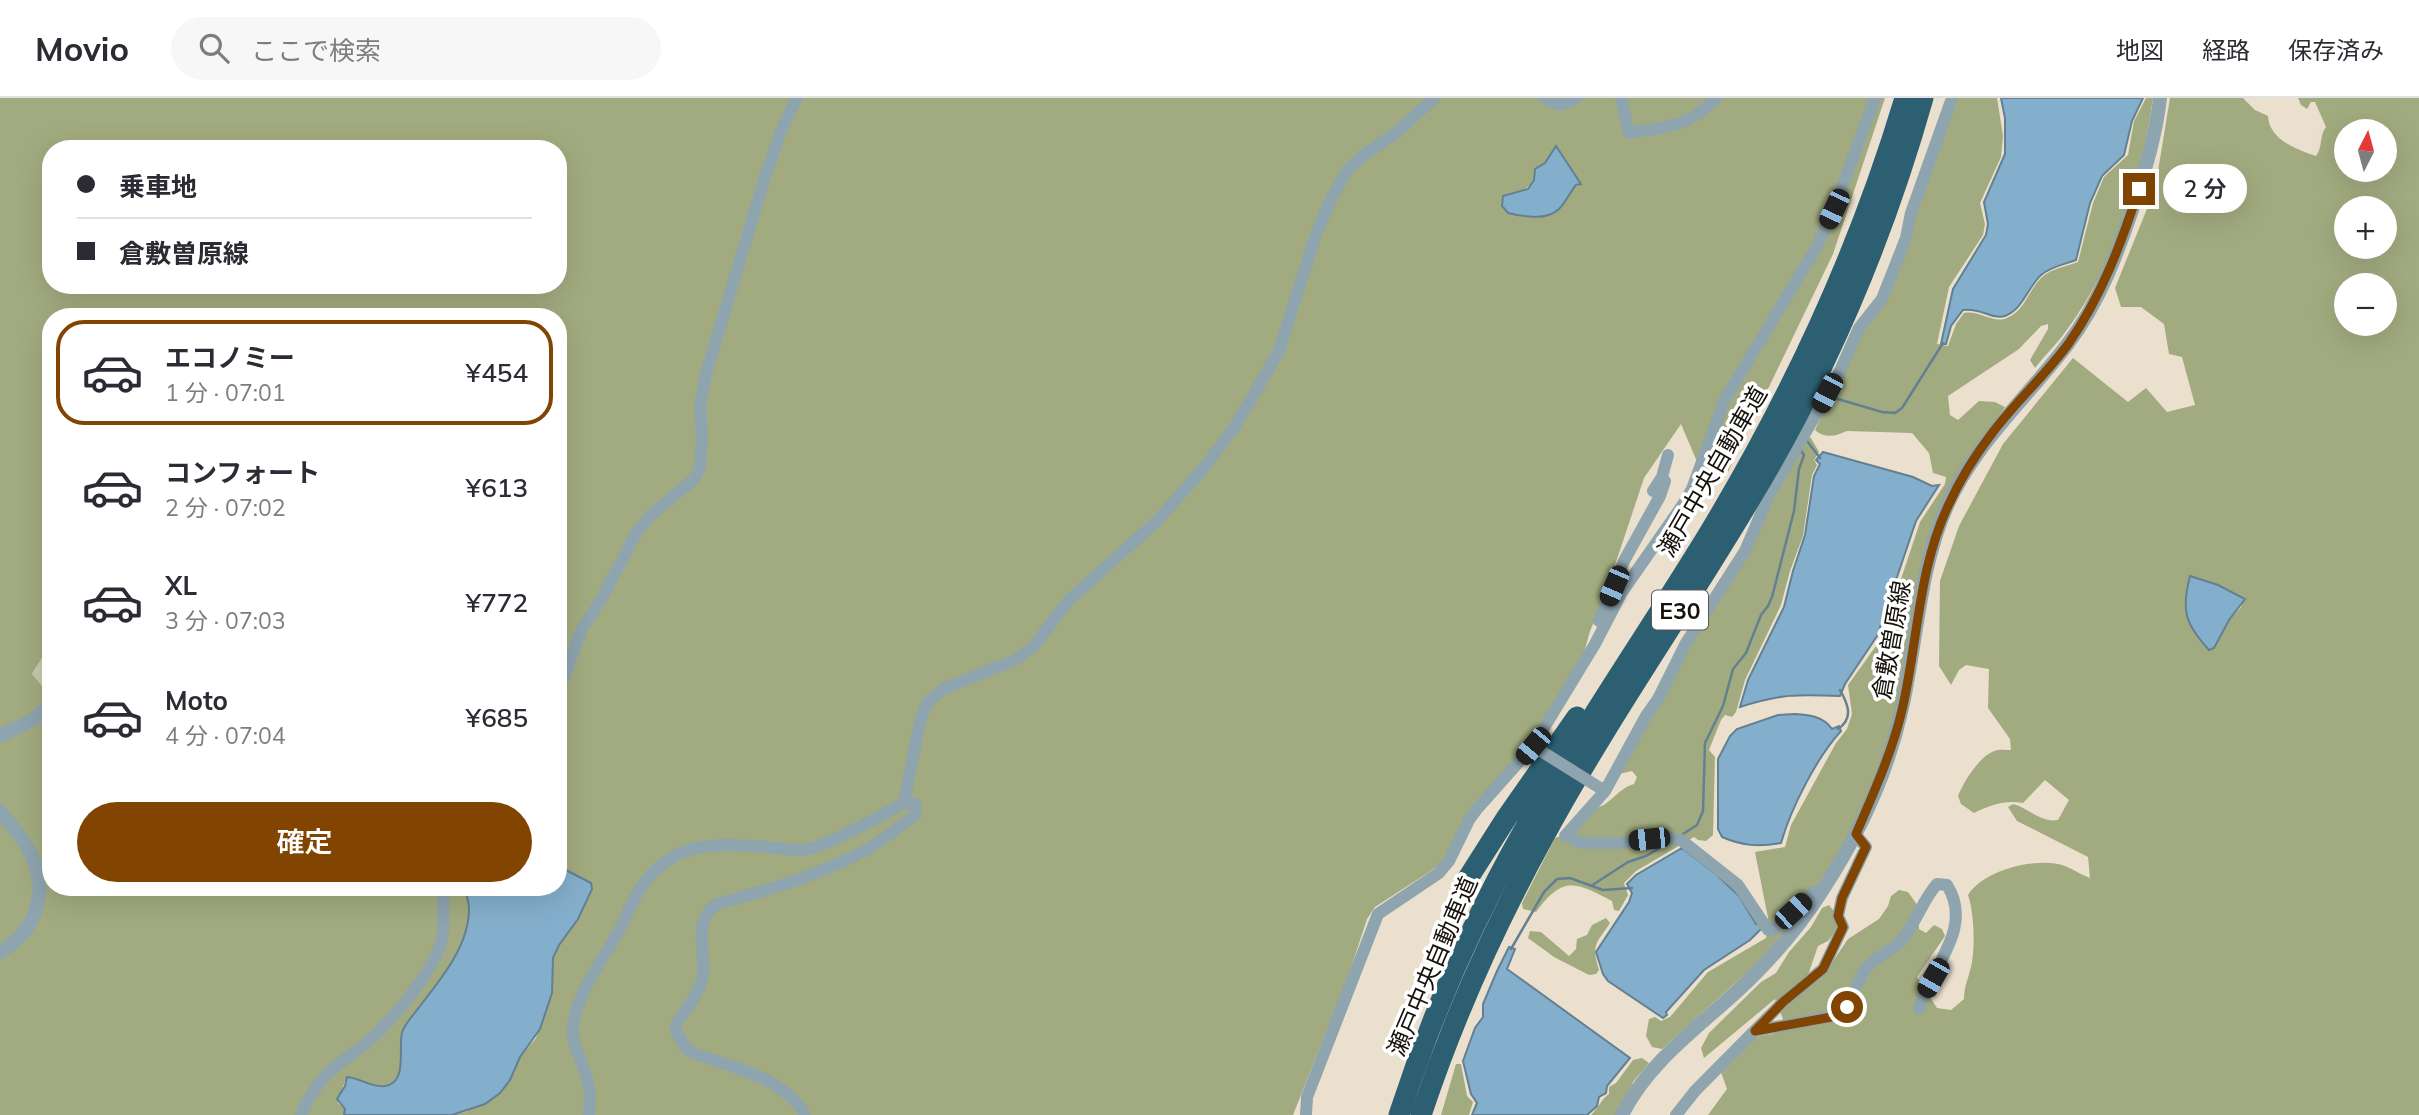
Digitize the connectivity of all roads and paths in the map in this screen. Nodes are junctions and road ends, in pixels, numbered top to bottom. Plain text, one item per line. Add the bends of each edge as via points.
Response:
1 (797, 98) edge
2 (1434, 98) edge
3 (1544, 98) edge
4 (1577, 98) edge
5 (1621, 98) edge
6 (1716, 98) edge
7 (1875, 98) edge
8 (1905, 98) edge
9 (1923, 98) edge
10 (1952, 98) edge
11 (2160, 98) edge
12 (1668, 456) dead end
13 (1662, 477) junction
14 (1653, 491) dead end
15 (1593, 648) junction
16 (1631, 655) junction
17 (567, 668) edge
18 (42, 712) edge
19 (0, 736) edge
20 (1533, 746) junction
21 (1602, 789) junction
22 (904, 803) junction
23 (0, 811) edge
24 (1856, 834) junction
25 (1465, 883) dead end
26 (1823, 889) junction
27 (443, 896) edge
28 (0, 952) edge
29 (1919, 1009) dead end
30 (1755, 1031) junction
31 (1447, 1040) junction
32 (301, 1115) edge
33 (589, 1115) edge
34 (805, 1115) edge
35 (1306, 1115) edge
36 (1399, 1115) edge
37 (1421, 1115) edge
38 (1430, 1115) edge
39 (1622, 1115) edge
40 (1676, 1115) edge

1 - 17 street via 764,180 705,377 700,468 694,480 636,533 582,629
2 - 22 street via 1347,171 1315,234 1279,351 1236,425 1203,469 1156,522 1069,600 1033,647 1016,660 943,689 927,703
3 - 4 street via 1560,105
5 - 6 street via 1629,133 1686,122
7 - 15 street via 1817,246 1725,399 1692,489 1622,592
8 - 16 highway, 瀬戸中央自動車道 / E30 via 1867,212 1812,344 1709,533
9 - 31 highway, 瀬戸中央自動車道 / E30 via 1884,218 1800,407 1752,495 1544,835 1495,930
10 - 21 street via 1882,299 1863,322 1836,380 1769,495 1745,551
11 - 24 street, 倉敷曽原線 via 2152,148 2124,236 2101,289 2068,344 1990,435 1947,507 1926,574 1902,711
12 - 13 street
13 - 14 street
13 - 15 street via 1660,496 1624,561 1592,638
15 - 20 street
16 - 25 highway via 1596,691
16 - 36 highway, 瀬戸中央自動車道 / E30 via 1491,891 1447,987
18 - 19 street
20 - 21 street, bridge
20 - 35 street via 1477,809 1439,873 1378,914 1307,1097
21 - 26 street via 1565,836 1582,843 1681,841 1738,885 1768,930
22 - 33 street via 806,850 714,844 657,866 637,894 576,1010 573,1031 587,1079
22 - 34 street via 915,803 916,814 863,852 783,886 717,904 704,917 701,982 675,1029 693,1054 769,1082 789,1094
23 - 28 street via 27,847 38,894 25,934
24 - 26 street, 倉敷曽原線
24 - 30 street via 1866,847 1842,898 1838,916 1843,927 1823,969
26 - 39 street, 倉敷曽原線 via 1755,975 1644,1078
27 - 32 street via 441,942 424,976 384,1026 319,1082
29 - 30 street via 1954,934 1955,905 1947,885 1937,884 1928,894 1914,923 1899,943 1867,967 1847,1007 1837,1016
30 - 40 street
31 - 37 highway, 瀬戸中央自動車道 / E30
31 - 38 highway

